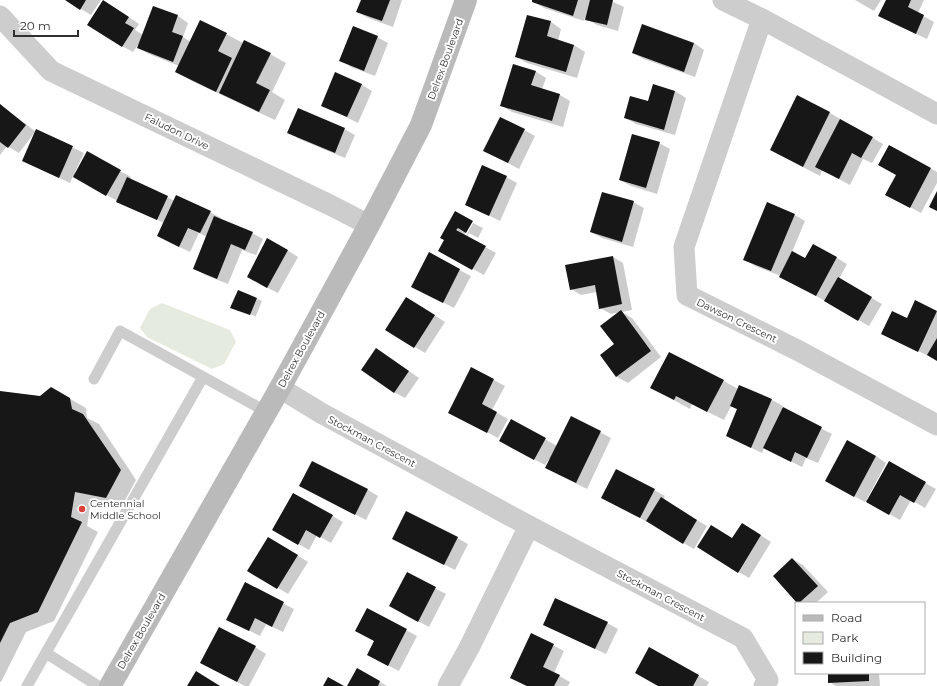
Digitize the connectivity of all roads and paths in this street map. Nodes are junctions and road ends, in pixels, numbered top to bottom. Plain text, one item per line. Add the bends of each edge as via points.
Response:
1 (466, 0) edge
2 (723, 0) edge
3 (0, 16) edge
4 (762, 19) junction
5 (937, 114) edge
6 (369, 225) junction
7 (203, 377) junction
8 (94, 379) dead end
9 (280, 388) junction
10 (267, 412) junction
11 (937, 425) edge
12 (529, 526) junction
13 (46, 653) junction
14 (27, 686) edge
15 (98, 686) edge
16 (110, 686) edge
17 (448, 686) edge
18 (764, 686) edge

1 - 6 street, Delrex Boulevard via 421,124
2 - 4 street
3 - 6 street, Faludon Drive via 51,71
4 - 5 street
4 - 11 street, Dawson Crescent via 684,247 687,295
6 - 9 street, Delrex Boulevard
7 - 8 lane via 120,331
7 - 10 lane
7 - 13 lane
9 - 10 street, Delrex Boulevard
9 - 12 street, Stockman Crescent
10 - 16 street, Delrex Boulevard
12 - 17 street
12 - 18 street, Stockman Crescent via 743,638 768,680
13 - 14 lane
13 - 15 lane

